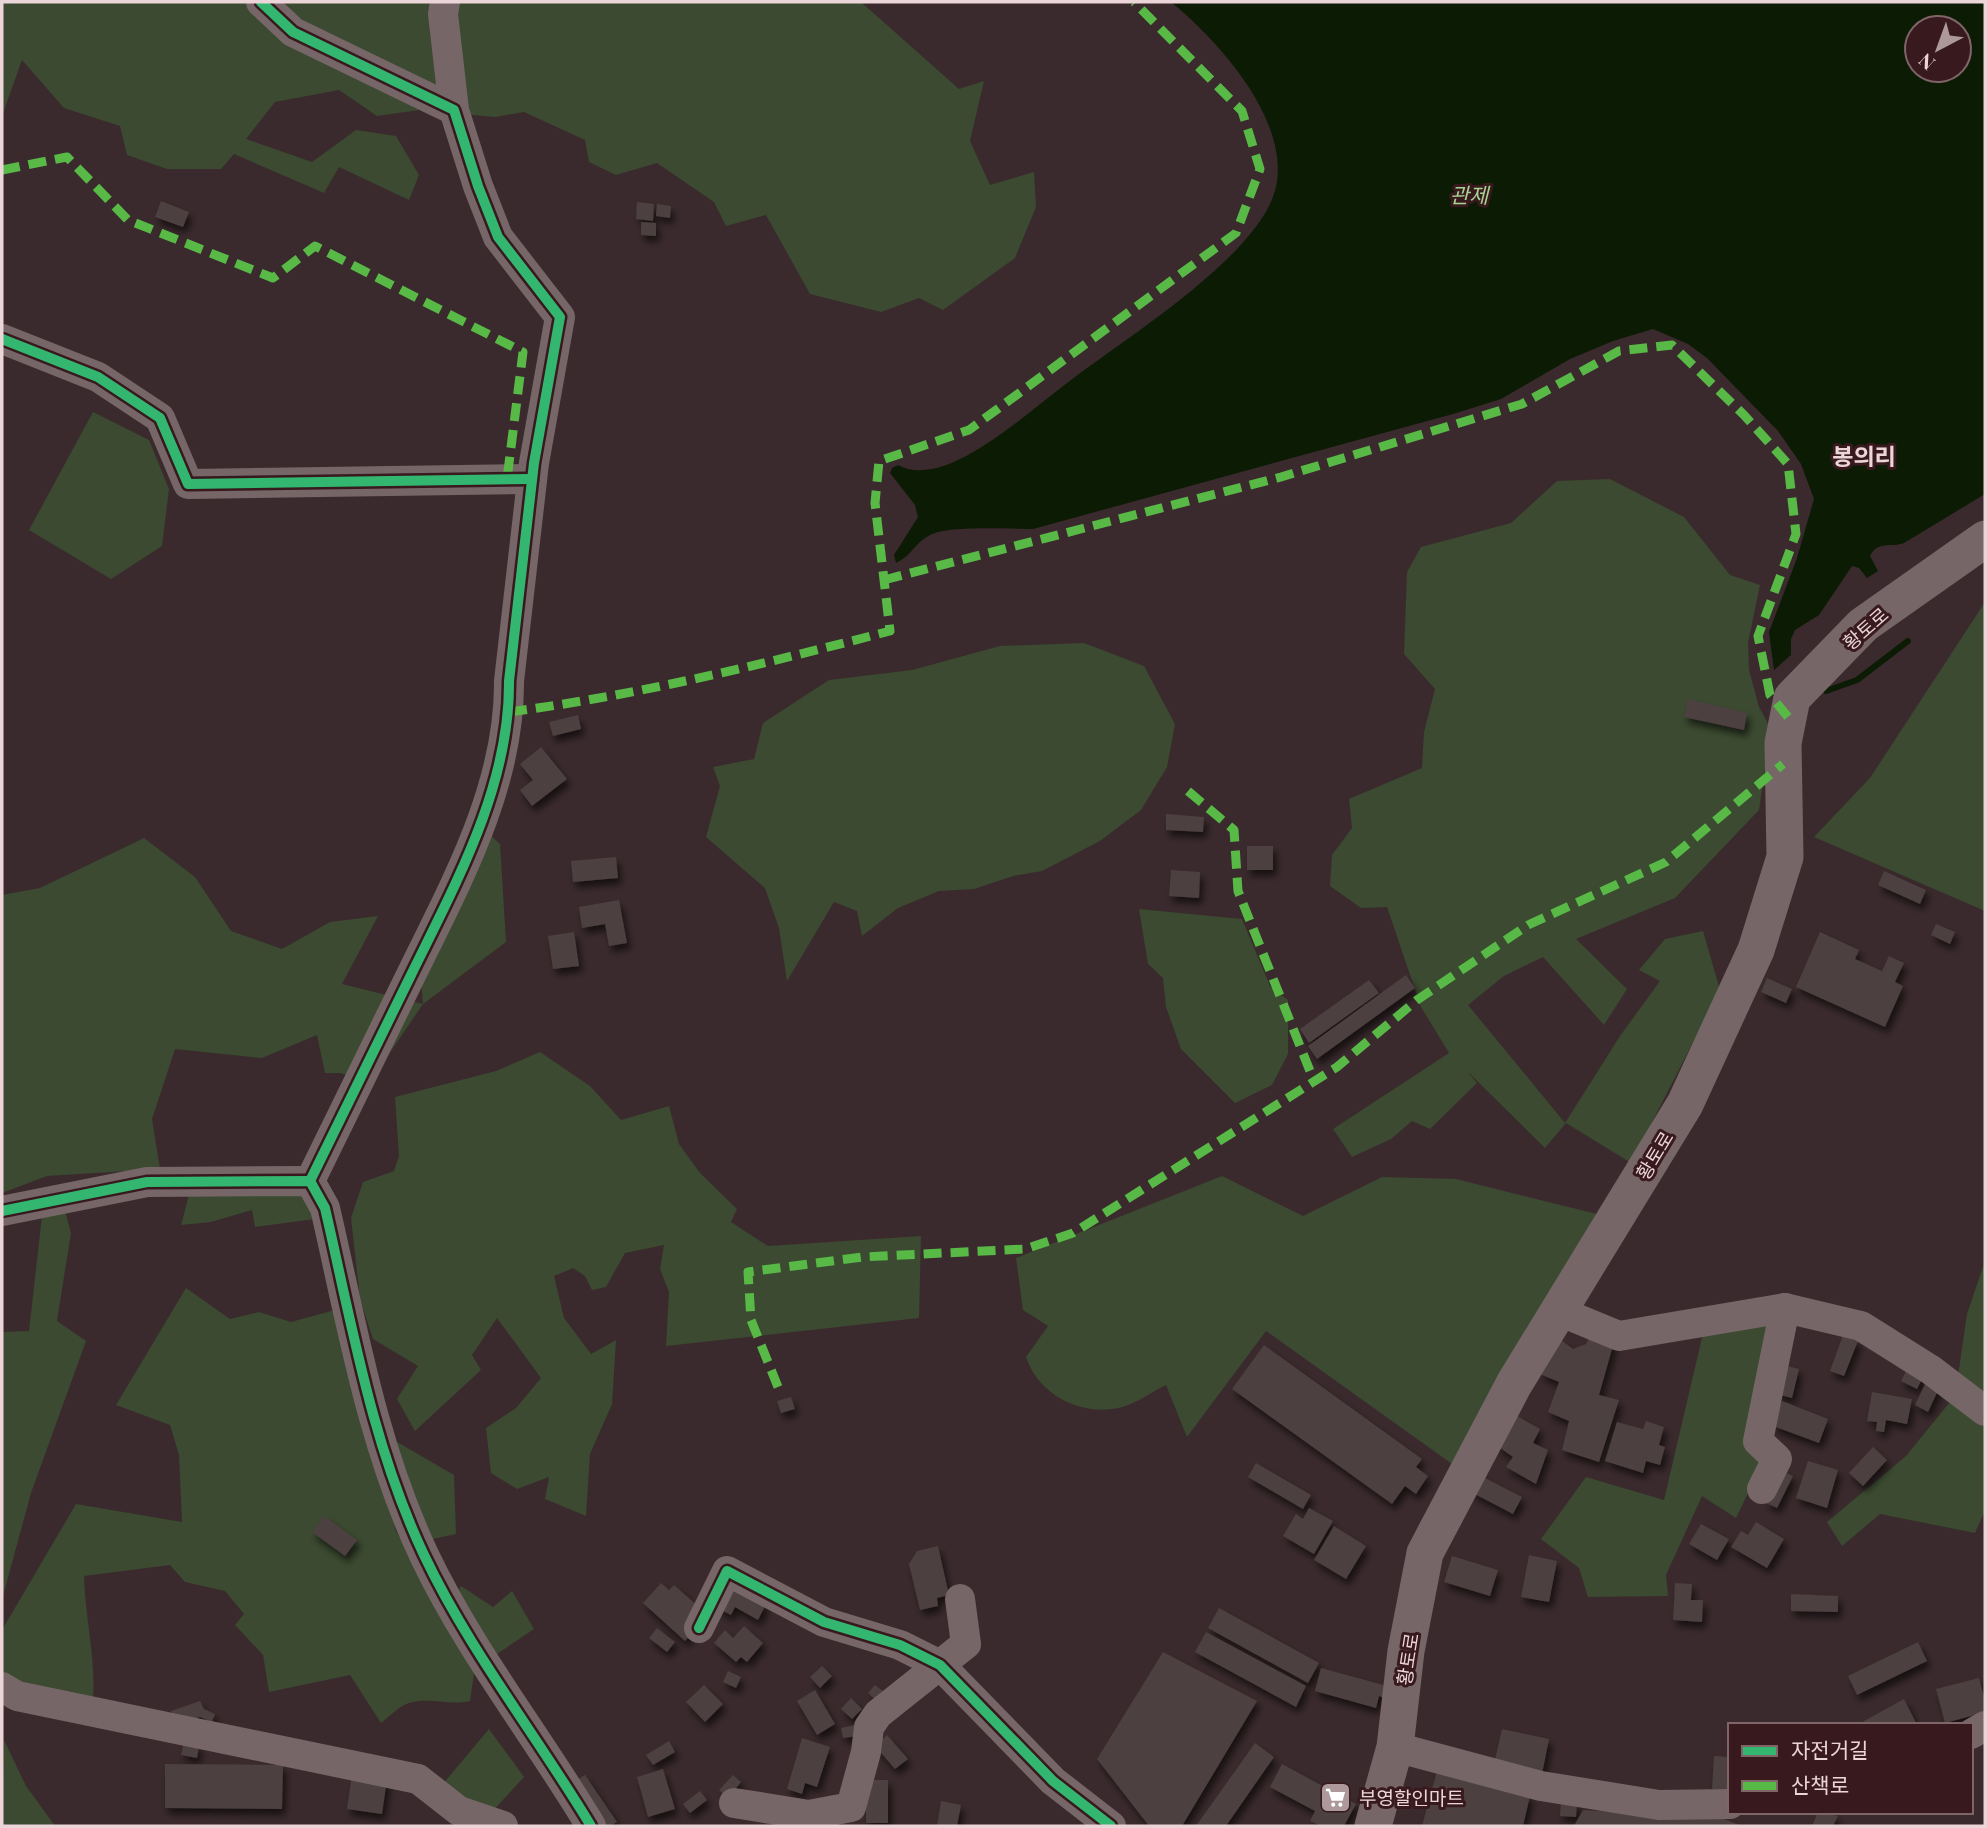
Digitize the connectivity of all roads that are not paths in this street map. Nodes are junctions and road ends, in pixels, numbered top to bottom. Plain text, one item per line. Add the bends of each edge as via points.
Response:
1 (261, 2) edge
2 (445, 2) edge
3 (454, 110) junction
4 (2, 339) edge
5 (532, 479) junction
6 (1985, 539) edge
7 (310, 1181) junction
8 (2, 1211) edge
9 (1784, 1308) junction
10 (1561, 1311) junction
11 (1985, 1411) edge
12 (1762, 1489) dead end
13 (960, 1599) dead end
14 (699, 1628) dead end
15 (940, 1665) junction
16 (2, 1687) edge
17 (1395, 1747) junction
18 (734, 1803) dead end
19 (1728, 1804) edge
20 (808, 1820) edge
21 (503, 1826) edge
22 (591, 1826) edge
23 (1111, 1826) edge
24 (1373, 1826) edge

1 - 3 street via 293,32
2 - 3 street
3 - 5 street via 498,237 560,317
4 - 5 street via 98,377 160,418 188,484
5 - 7 street via 509,712 490,804
6 - 10 main road, 황토로 via 1863,625 1792,698 1783,743 1785,857 1756,950 1685,1104
7 - 8 street via 147,1182
7 - 22 street via 325,1208 383,1456 424,1556 476,1647
9 - 10 street via 1619,1336
9 - 11 street via 1861,1326
9 - 12 street via 1758,1441 1777,1459
10 - 17 main road, 황토로 via 1514,1384 1426,1553 1406,1651
13 - 15 street via 966,1644
14 - 15 street via 727,1571 824,1622 900,1644
15 - 20 street via 878,1714 869,1727 851,1807
15 - 23 street via 1053,1781
16 - 21 street via 17,1696 418,1779 459,1811
17 - 19 street via 1541,1786 1659,1805
17 - 24 main road, 황토로
18 - 20 street

